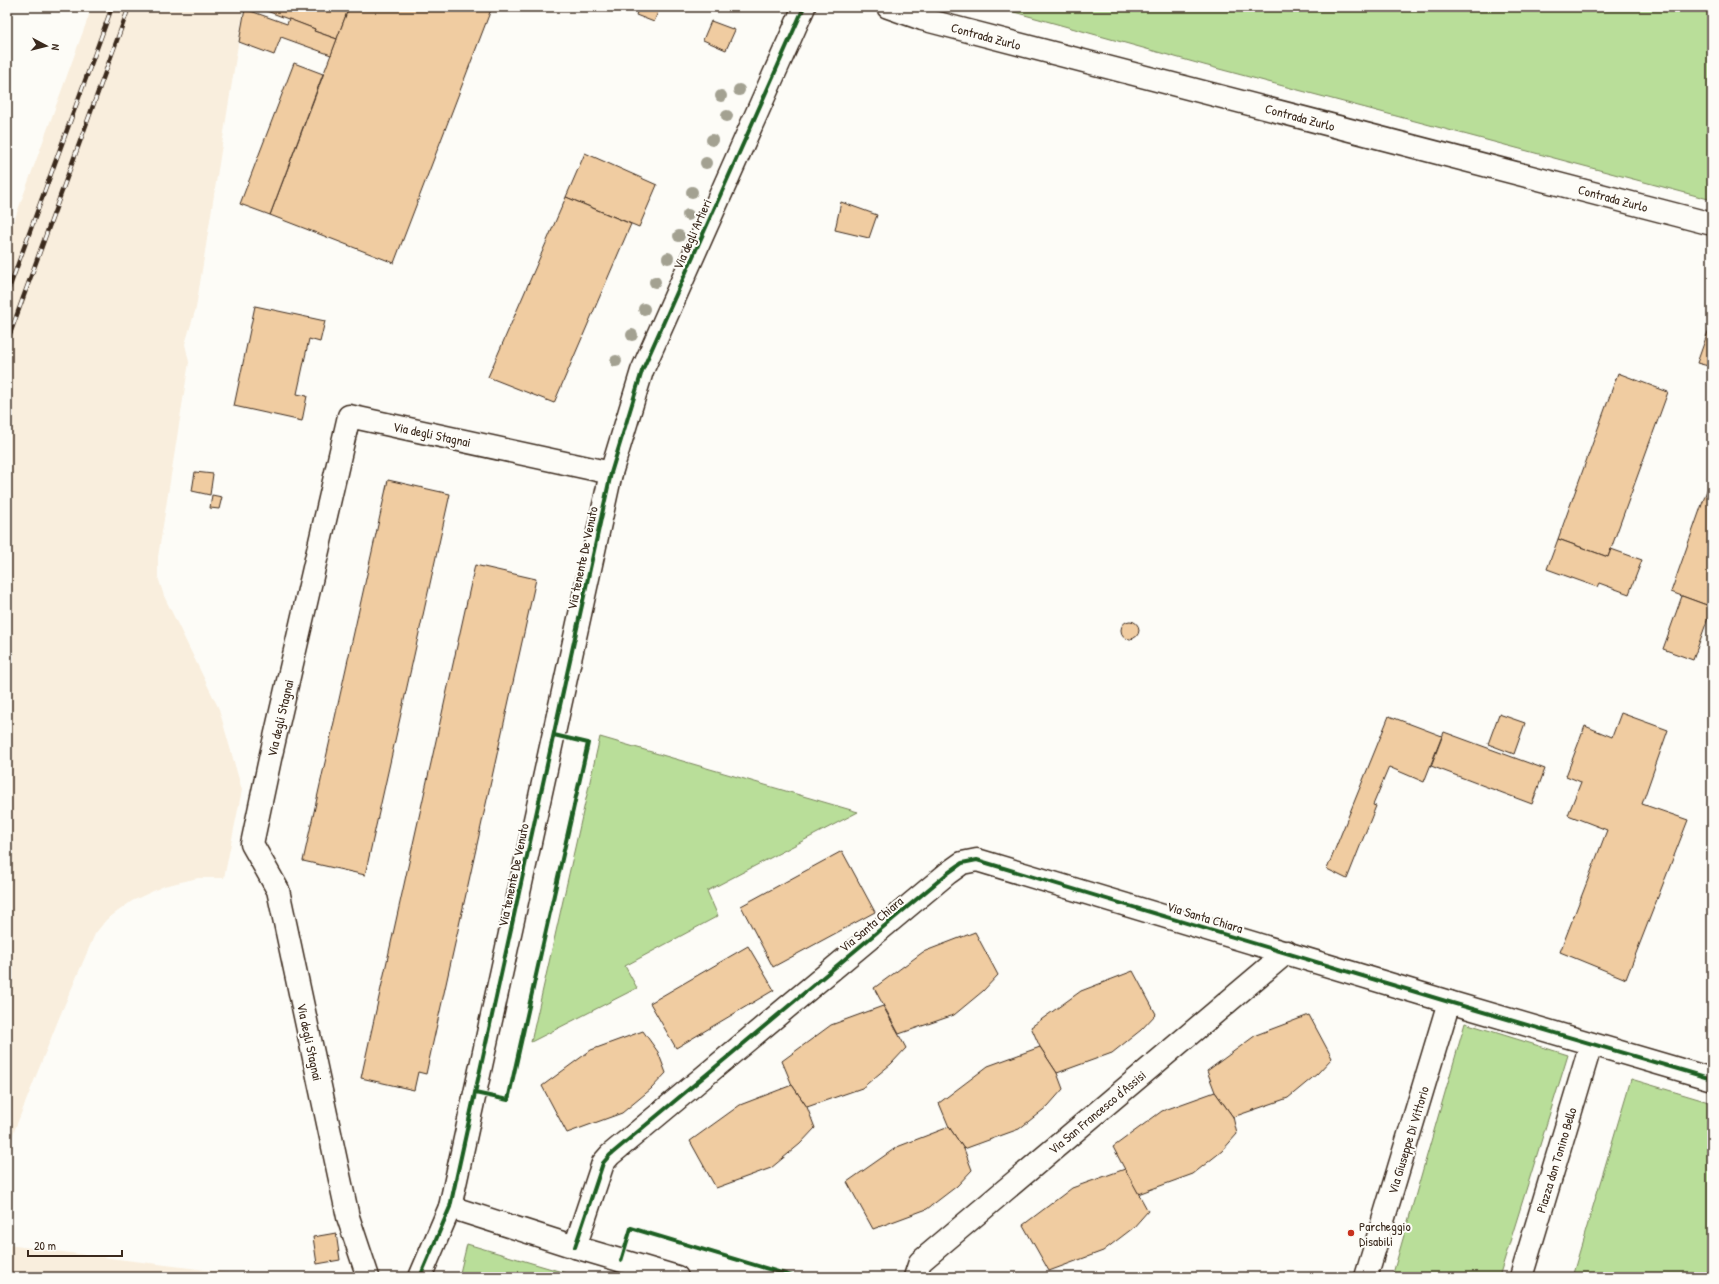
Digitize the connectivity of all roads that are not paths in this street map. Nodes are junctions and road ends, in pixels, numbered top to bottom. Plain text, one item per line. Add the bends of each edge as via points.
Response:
1 (804, 7) edge
2 (888, 7) edge
3 (1712, 224) edge
4 (611, 473) junction
5 (1286, 952) junction
6 (1449, 1002) junction
7 (1591, 1044) junction
8 (1712, 1079) edge
9 (450, 1207) junction
10 (575, 1247) junction
11 (368, 1277) edge
12 (420, 1277) edge
13 (677, 1277) edge
14 (915, 1277) edge
15 (1366, 1277) edge
16 (1521, 1277) edge

1 - 4 street, Via degli Artieri via 642,371
2 - 3 street, Contrada Zurlo via 922,19
4 - 9 street, Via tenente De Venuto
4 - 11 street, Via degli Stagnai via 348,416 252,844 278,890 348,1217
5 - 6 street, Via Santa Chiara
5 - 10 street, Via Santa Chiara via 977,860 962,863 610,1155 600,1172
5 - 14 street, Via San Francesco d'Assisi via 920,1262
6 - 7 street, Via Santa Chiara
6 - 15 street, Via Giuseppe Di Vittorio
7 - 8 street, Via Santa Chiara
7 - 16 street, Piazza don Tonino Bello
9 - 10 street
9 - 12 street, Via tenente De Venuto
10 - 13 street

